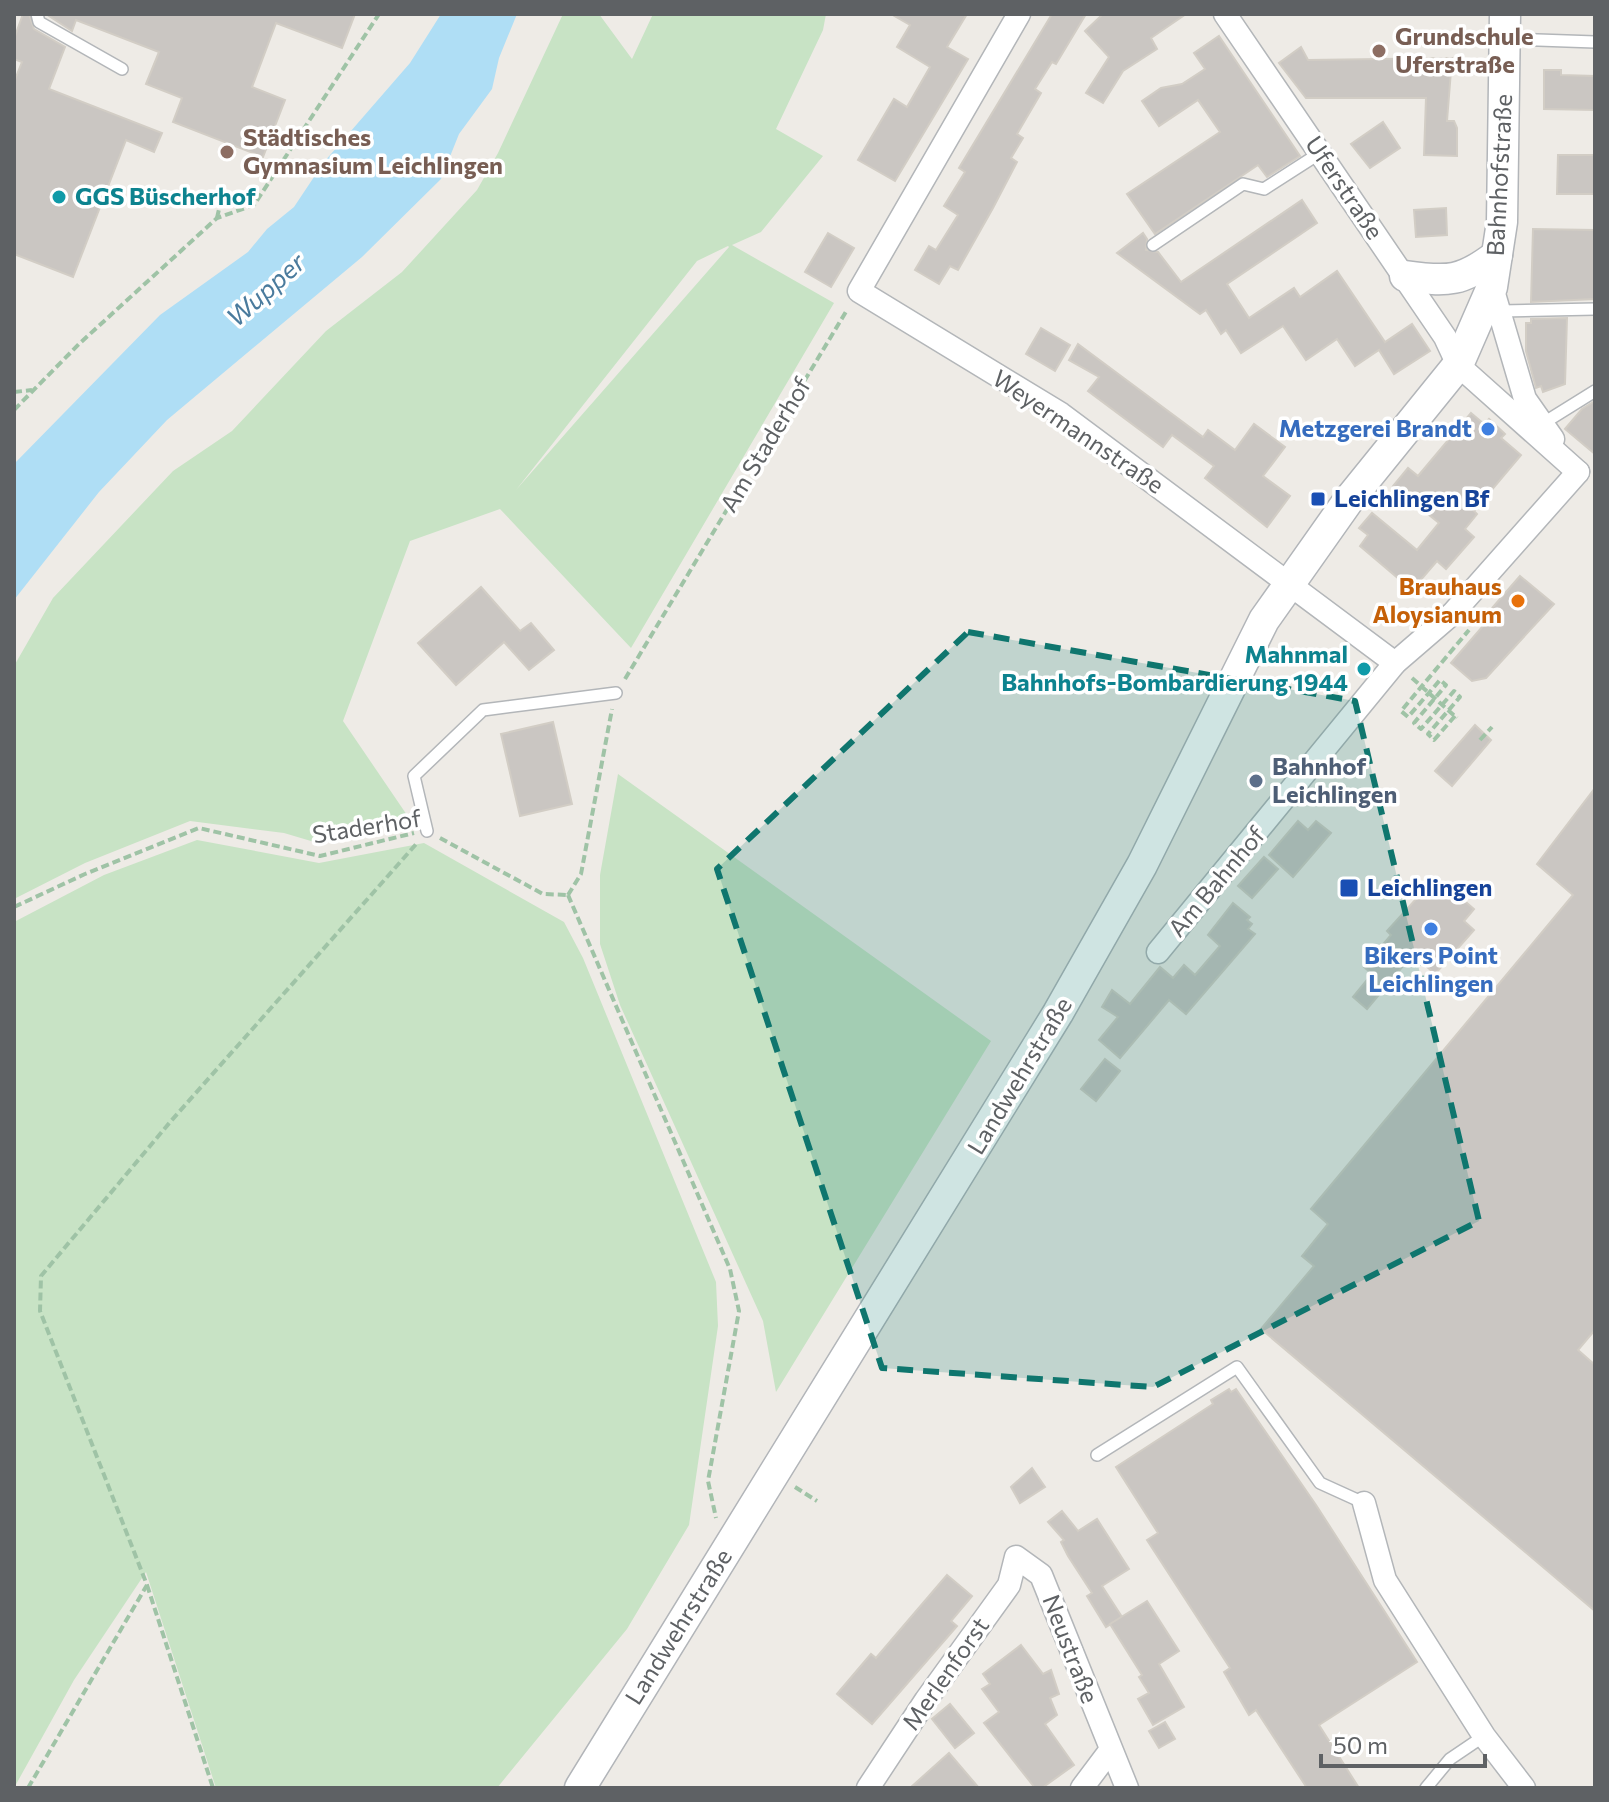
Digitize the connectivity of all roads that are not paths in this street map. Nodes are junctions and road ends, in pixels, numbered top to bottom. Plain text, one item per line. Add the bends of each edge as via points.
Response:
1 (37, 14) edge
2 (1019, 14) edge
3 (1225, 14) edge
4 (1505, 26) edge
5 (1595, 42) edge
6 (122, 69) dead end
7 (1320, 153) junction
8 (1153, 245) dead end
9 (1497, 255) junction
10 (1405, 276) junction
11 (1496, 299) junction
12 (1595, 309) edge
13 (1458, 365) junction
14 (1595, 391) edge
15 (1537, 428) junction
16 (1578, 472) joint
17 (1289, 583) junction
18 (1395, 663) junction
19 (616, 693) road end
20 (427, 831) road end
21 (1158, 952) dead end
22 (1097, 1455) dead end
23 (1364, 1503) joint
24 (1016, 1557) joint
25 (1484, 1736) junction
26 (1109, 1752) junction
27 (580, 1788) edge
28 (868, 1788) edge
29 (1082, 1788) edge
30 (1127, 1788) edge
31 (1426, 1788) edge
32 (1524, 1788) edge

1 - 6 lane via 39,22
2 - 17 street, Weyermannstraße via 859,291 1061,414
3 - 7 street, Uferstraße
4 - 5 lane
4 - 9 main road, Bahnhofstraße
7 - 8 lane via 1264,189 1243,184
7 - 10 street, Uferstraße
9 - 10 main road via 1469,277
9 - 11 main road, Bahnhofstraße
10 - 13 street, Uferstraße
11 - 12 lane
11 - 13 main road, Bahnhofstraße
11 - 15 street, Bahnhofstraße via 1512,365
13 - 15 street, Bahnhofstraße
13 - 17 main road, Landwehrstraße
14 - 15 lane
15 - 16 street, Bahnhofstraße
16 - 18 street, Am Bahnhof via 1453,613
17 - 18 street
17 - 27 main road, Landwehrstraße via 1264,620 1142,865 1058,1013
18 - 21 street, Am Bahnhof
19 - 20 lane via 483,710 414,776
22 - 23 lane via 1237,1367 1320,1483
23 - 25 street via 1385,1580
24 - 26 street, Neustraße via 1041,1575
24 - 28 street, Merlenforst via 1009,1585
25 - 31 lane via 1450,1759
25 - 32 street
26 - 29 street
26 - 30 street, Neustraße

